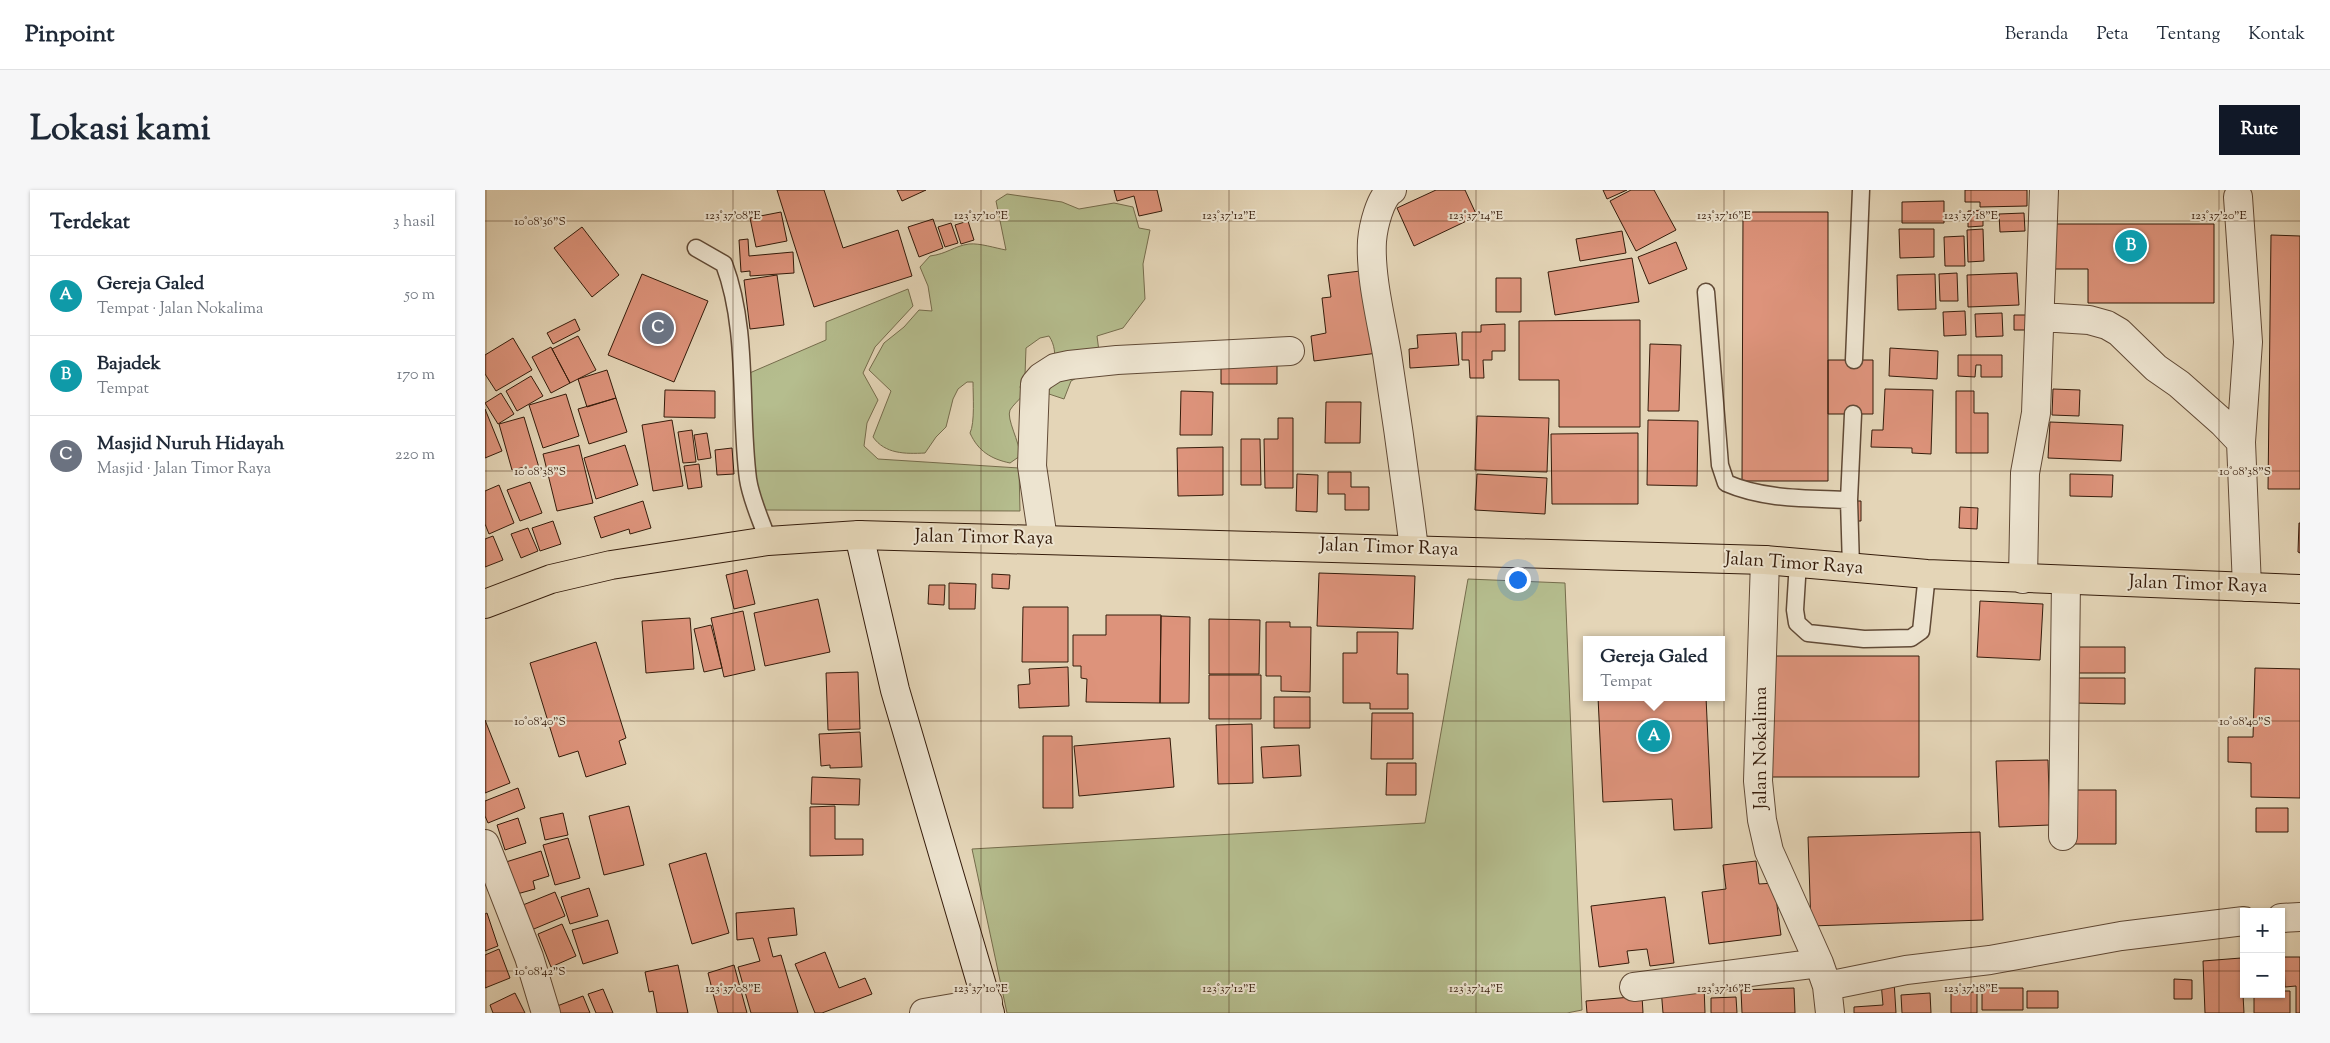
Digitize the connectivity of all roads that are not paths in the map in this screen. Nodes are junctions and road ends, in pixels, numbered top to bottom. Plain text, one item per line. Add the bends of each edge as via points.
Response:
1 (1392, 190) edge
2 (1861, 190) edge
3 (2044, 190) edge
4 (2238, 197) dead end
5 (696, 248) dead end
6 (1706, 292) dead end
7 (2041, 317) junction
8 (1290, 351) dead end
9 (1854, 360) dead end
10 (1853, 414) dead end
11 (2241, 442) junction
12 (1849, 500) junction
13 (859, 535) junction
14 (1043, 539) junction
15 (768, 541) junction
16 (1414, 549) junction
17 (1765, 560) junction
18 (1798, 562) junction
19 (1851, 567) junction
20 (1927, 574) junction
21 (2023, 579) junction
22 (2066, 580) junction
23 (2247, 587) junction
24 (2300, 589) edge
25 (485, 604) edge
26 (2063, 836) dead end
27 (485, 844) edge
28 (2300, 917) edge
29 (2285, 918) edge
30 (2240, 921) edge
31 (1823, 975) junction
32 (1634, 987) dead end
33 (989, 1008) edge
34 (546, 1013) edge
35 (924, 1013) edge
36 (1830, 1013) edge

1 - 16 street via 1381,205 1372,242
2 - 9 lane
3 - 7 street
4 - 11 street via 2248,342
5 - 15 lane via 724,264 733,287 749,481
6 - 12 lane via 1720,465 1726,483 1767,496
7 - 11 street via 2089,320 2119,332
7 - 21 street via 2036,414 2025,473
8 - 14 street via 1098,362 1055,368 1041,377 1035,384 1032,466
10 - 12 lane
11 - 23 street
12 - 19 lane
13 - 14 highway, Jalan Timor Raya
13 - 15 highway, Jalan Timor Raya
13 - 33 street via 895,690
14 - 16 highway, Jalan Timor Raya
15 - 25 highway, Jalan Timor Raya via 611,565 551,579
16 - 17 highway, Jalan Timor Raya
17 - 18 highway, Jalan Timor Raya
17 - 31 street, Jalan Nokalima via 1758,781 1762,820 1769,851
18 - 19 highway, Jalan Timor Raya
18 - 20 lane via 1797,623 1808,633 1864,639 1911,638 1921,631
19 - 20 highway, Jalan Timor Raya
20 - 21 highway, Jalan Timor Raya
21 - 22 highway, Jalan Timor Raya
22 - 23 highway, Jalan Timor Raya
22 - 26 street
23 - 24 highway, Jalan Timor Raya
27 - 34 street via 529,957
28 - 29 street
30 - 31 street via 2121,936 1990,960 1907,970
31 - 32 street
31 - 36 street, Jalan Nokalima
33 - 35 street

